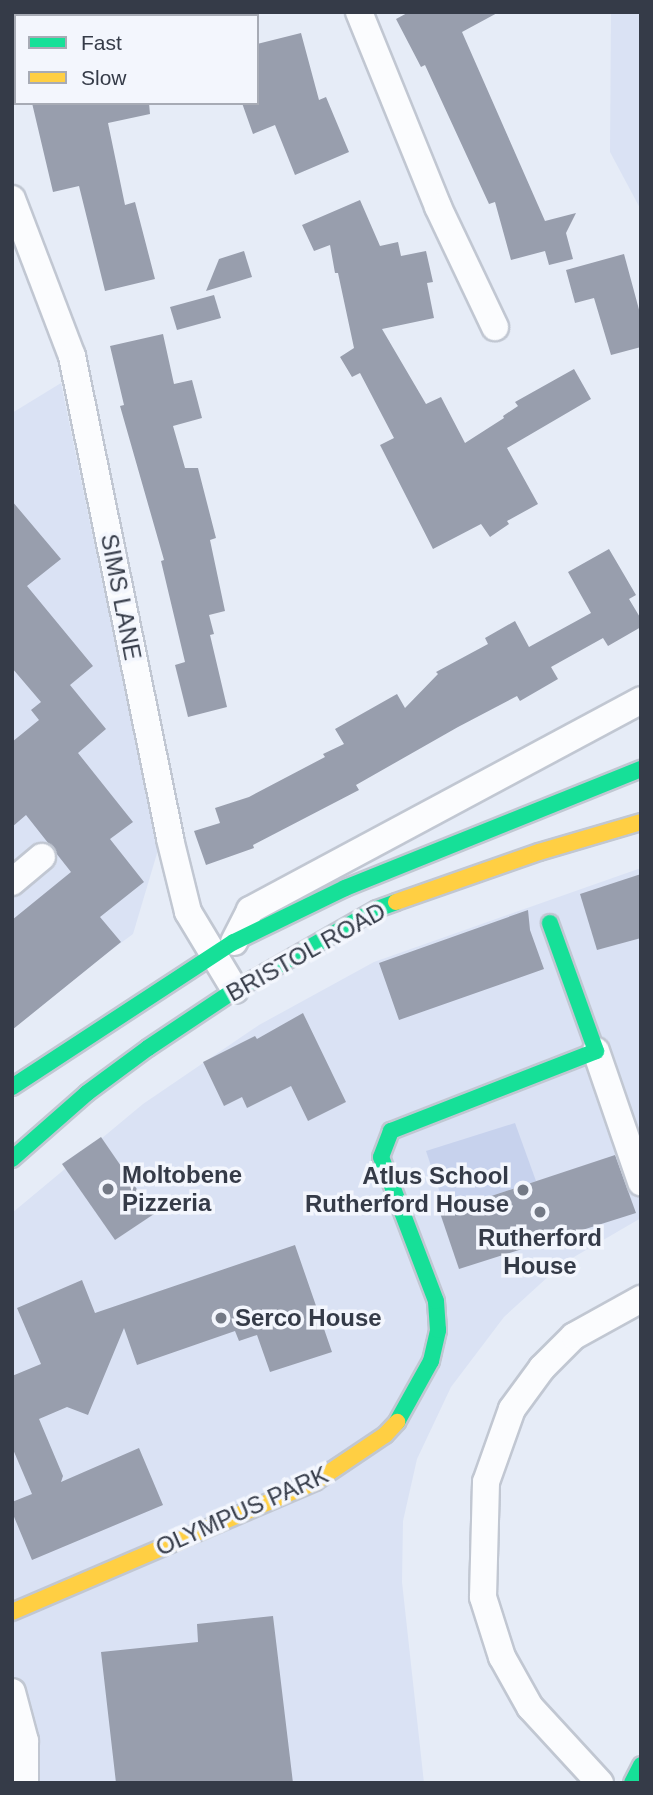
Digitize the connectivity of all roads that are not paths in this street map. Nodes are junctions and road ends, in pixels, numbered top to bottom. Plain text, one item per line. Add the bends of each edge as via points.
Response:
1 (148, 12) edge
2 (359, 12) edge
3 (130, 14) edge
4 (12, 199) edge
5 (495, 327) dead end
6 (641, 700) edge
7 (641, 769) edge
8 (641, 776) edge
9 (600, 786) junction
10 (641, 822) edge
11 (42, 858) dead end
12 (12, 882) edge
13 (550, 923) dead end
14 (223, 948) junction
15 (235, 990) junction
16 (596, 1051) junction
17 (12, 1087) edge
18 (87, 1093) junction
19 (12, 1135) edge
20 (12, 1159) edge
21 (641, 1182) edge
22 (641, 1299) edge
23 (12, 1612) edge
24 (12, 1692) edge
25 (641, 1765) edge
26 (25, 1783) edge
27 (600, 1783) edge
28 (632, 1783) edge

1 - 3 street
2 - 5 street via 438,207
4 - 14 street, SIMS LANE via 72,356 188,912
6 - 14 street, BRISTOL ROAD via 250,910
7 - 9 main road, BRISTOL ROAD
8 - 9 main road
9 - 14 main road, BRISTOL ROAD via 345,888
10 - 15 main road, BRISTOL ROAD via 377,909
11 - 12 street
13 - 16 main road
14 - 15 street, SIMS LANE
14 - 17 main road, BRISTOL ROAD
15 - 18 main road, BRISTOL ROAD
16 - 21 street
16 - 23 main road, OLYMPUS PARK via 391,1131 381,1157 436,1301 438,1330 419,1388 385,1435 315,1482
18 - 19 main road
18 - 20 main road, BRISTOL ROAD
22 - 27 street via 574,1336 542,1368 512,1409 486,1482 483,1597 502,1657 530,1707
24 - 26 street via 25,1741
25 - 28 main road

